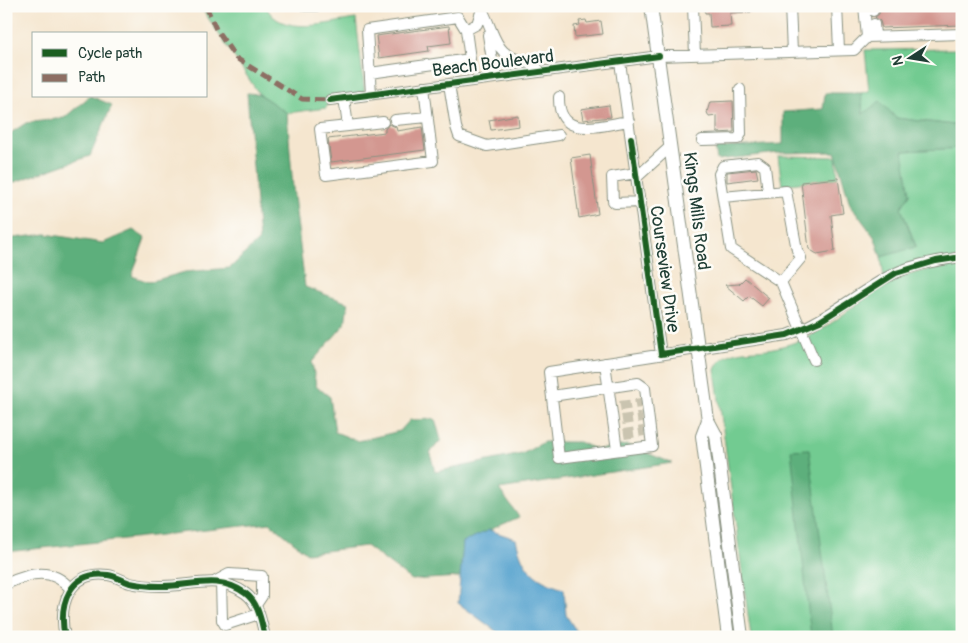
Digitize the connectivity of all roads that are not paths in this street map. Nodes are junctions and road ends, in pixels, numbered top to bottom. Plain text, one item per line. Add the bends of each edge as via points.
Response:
1 (305, 6) edge
2 (316, 6) edge
3 (651, 6) edge
4 (693, 6) edge
5 (790, 6) edge
6 (837, 6) edge
7 (481, 7) edge
8 (870, 8) edge
9 (874, 24) dead end
10 (466, 30) junction
11 (962, 34) edge
12 (871, 37) junction
13 (839, 50) junction
14 (792, 52) junction
15 (695, 55) junction
16 (659, 56) junction
17 (620, 62) junction
18 (540, 72) junction
19 (370, 73) junction
20 (494, 78) junction
21 (449, 84) junction
22 (424, 87) junction
23 (740, 89) dead end
24 (371, 94) junction
25 (559, 97) dead end
26 (344, 98) junction
27 (330, 100) dead end
28 (428, 117) junction
29 (395, 120) dead end
30 (629, 121) junction
31 (384, 122) dead end
32 (348, 126) junction
33 (559, 135) dead end
34 (702, 140) dead end
35 (671, 146) junction
36 (637, 175) junction
37 (771, 192) junction
38 (723, 197) junction
39 (640, 202) junction
40 (962, 257) edge
41 (781, 282) junction
42 (801, 330) junction
43 (698, 349) junction
44 (661, 354) junction
45 (814, 360) dead end
46 (605, 363) junction
47 (608, 388) junction
48 (552, 396) junction
49 (708, 420) junction
50 (617, 450) junction
51 (219, 582) junction
52 (6, 584) edge
53 (71, 589) junction
54 (258, 610) junction
55 (65, 637) edge
56 (265, 637) edge
57 (728, 637) edge
58 (742, 637) edge

1 - 2 street
3 - 16 main road, Kings Mills Road
4 - 15 street
5 - 14 street
6 - 13 street
7 - 10 street via 477,24
7 - 18 street via 494,41 503,53 515,61 535,65
7 - 20 street
8 - 12 street
9 - 12 street
10 - 19 street via 470,59
10 - 19 street via 458,17 367,30
11 - 12 street
12 - 13 street, Beach Boulevard via 854,50
13 - 14 street, Beach Boulevard
14 - 15 street, Beach Boulevard
15 - 16 street, Beach Boulevard
16 - 17 street, Beach Boulevard
16 - 35 main road, Kings Mills Road
17 - 18 street, Beach Boulevard
17 - 30 street, Courseview Drive
18 - 20 street, Beach Boulevard
19 - 24 street
20 - 21 street, Beach Boulevard
21 - 22 street, Beach Boulevard
21 - 33 street via 459,136 487,146
22 - 24 street, Beach Boulevard
22 - 28 street
23 - 34 street via 742,134 738,139
24 - 26 street, Beach Boulevard
25 - 30 street via 564,120 574,126
26 - 27 street, Beach Boulevard
26 - 32 street
28 - 29 street
28 - 32 street via 433,161 326,174 320,130
30 - 36 street, Courseview Drive
31 - 32 street
35 - 36 street
35 - 43 main road, Kings Mills Road
36 - 39 street, Courseview Drive
36 - 39 street via 612,178 613,201 620,204
37 - 38 street
37 - 38 street via 765,166 758,162 723,166 719,174
37 - 41 street via 786,191 788,194 801,258
38 - 41 street via 731,249
39 - 44 street, Courseview Drive
40 - 42 street, Courseview Drive via 896,273
41 - 42 street
42 - 43 street, Courseview Drive via 758,342
42 - 45 street
43 - 44 street, Courseview Drive
43 - 49 main road, Kings Mills Road
44 - 46 street
46 - 47 street
46 - 48 street via 548,372
47 - 48 street
47 - 50 street via 615,406 619,434
47 - 50 street via 638,383 645,388 645,416 652,446
48 - 50 street via 560,458
49 - 57 main road, Kings Mills Road via 702,436
49 - 58 main road, Kings Mills Road via 716,435
51 - 53 street via 149,586 129,583 110,575 95,575 81,579
51 - 54 street via 245,593
51 - 54 street via 225,625
51 - 54 street via 229,574 262,576
52 - 53 street via 51,573 62,578
53 - 55 street via 64,603 62,621
54 - 56 street

